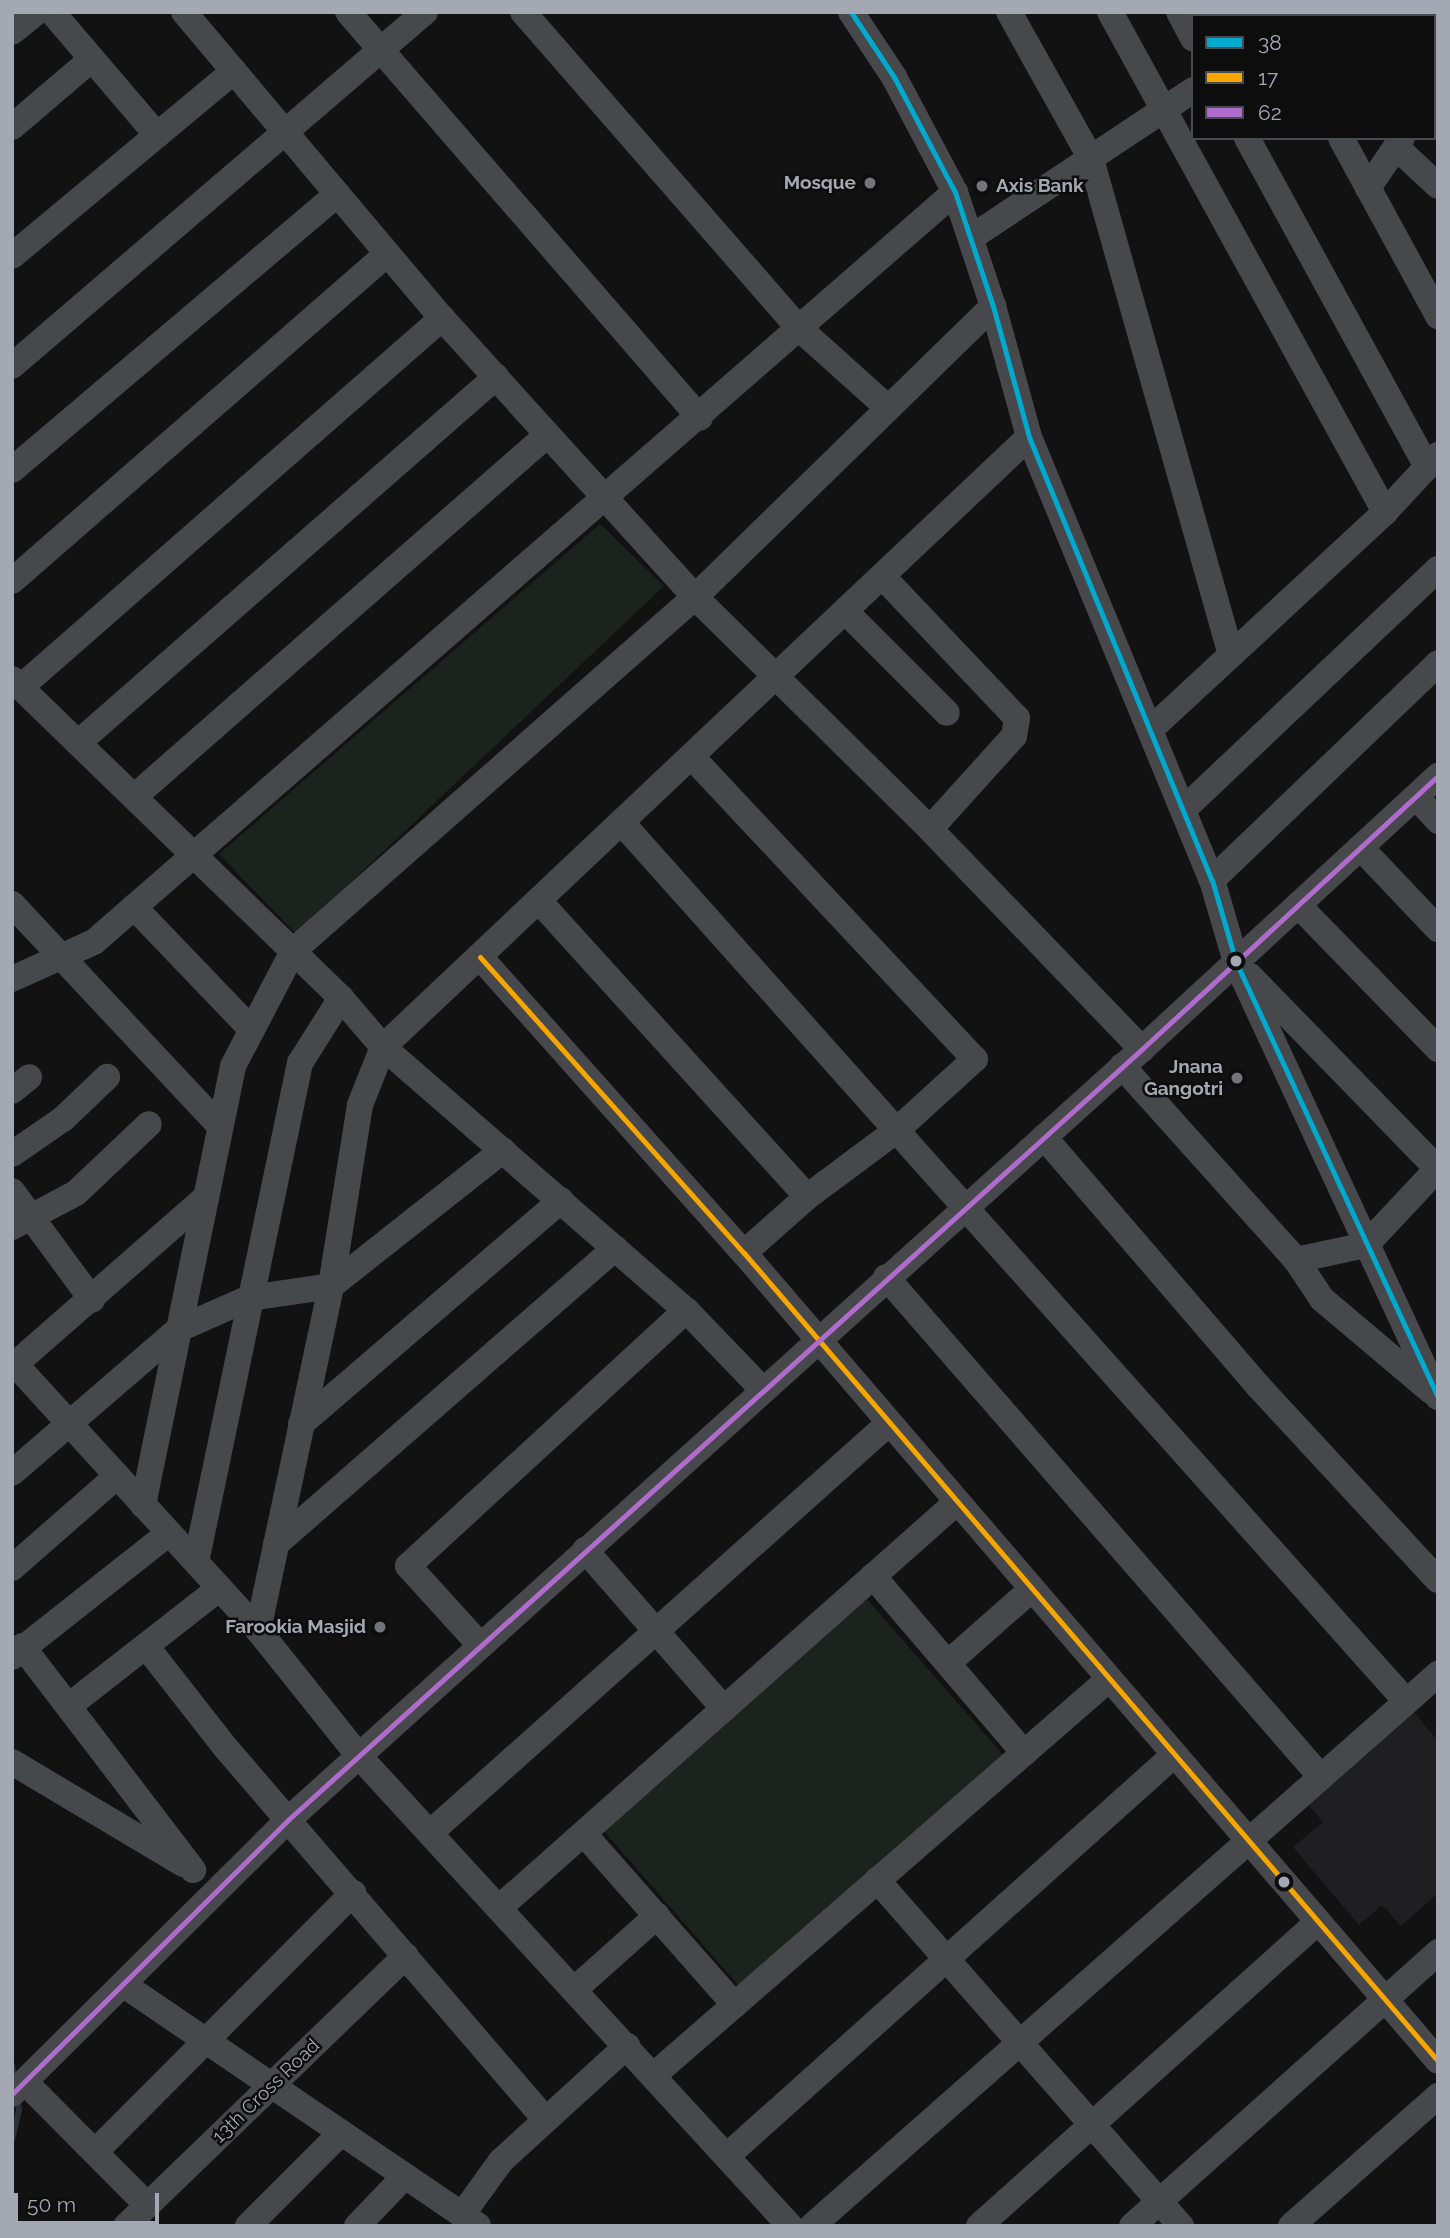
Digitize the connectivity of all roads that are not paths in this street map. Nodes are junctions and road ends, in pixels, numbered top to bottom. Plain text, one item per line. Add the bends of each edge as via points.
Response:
1 (37, 12) edge
2 (52, 12) edge
3 (184, 12) edge
4 (348, 12) edge
5 (425, 12) edge
6 (523, 12) edge
7 (851, 12) edge
8 (1009, 12) edge
9 (1110, 12) edge
10 (1179, 12) edge
11 (12, 32) edge
12 (1191, 34) edge
13 (381, 50) junction
14 (92, 60) junction
15 (234, 71) junction
16 (1191, 91) edge
17 (1164, 110) junction
18 (12, 127) edge
19 (286, 134) junction
20 (157, 135) junction
21 (1248, 140) edge
22 (1342, 140) edge
23 (1399, 143) edge
24 (1091, 159) junction
25 (1438, 186) edge
26 (1368, 188) junction
27 (955, 192) junction
28 (337, 194) junction
29 (971, 237) junction
30 (387, 254) junction
31 (12, 256) edge
32 (993, 306) junction
33 (1438, 317) edge
34 (442, 318) junction
35 (800, 329) junction
36 (12, 366) edge
37 (496, 377) junction
38 (888, 408) junction
39 (700, 418) junction
40 (547, 435) junction
41 (1029, 438) junction
42 (1432, 461) edge
43 (12, 470) edge
44 (606, 500) junction
45 (1385, 512) junction
46 (1438, 569) edge
47 (884, 578) junction
48 (12, 581) edge
49 (695, 597) junction
50 (847, 613) junction
51 (1231, 655) junction
52 (1438, 663) edge
53 (779, 678) junction
54 (16, 683) edge
55 (947, 713) dead end
56 (1151, 729) junction
57 (78, 743) junction
58 (692, 758) junction
59 (1438, 776) edge
60 (134, 797) junction
61 (1416, 797) junction
62 (1183, 810) junction
63 (1438, 821) edge
64 (622, 823) junction
65 (930, 829) junction
66 (1361, 848) junction
67 (193, 854) junction
68 (1212, 880) junction
69 (539, 901) junction
70 (12, 904) edge
71 (1298, 905) junction
72 (134, 907) junction
73 (1438, 929) edge
74 (293, 951) junction
75 (63, 956) junction
76 (480, 957) junction
77 (1236, 962) junction
78 (12, 979) edge
79 (341, 998) junction
80 (251, 1030) junction
81 (383, 1047) junction
82 (1438, 1049) edge
83 (1132, 1058) junction
84 (107, 1077) dead end
85 (149, 1124) dead end
86 (220, 1126) junction
87 (897, 1130) junction
88 (1044, 1137) junction
89 (503, 1150) junction
90 (12, 1154) edge
91 (1438, 1169) edge
92 (12, 1191) edge
93 (206, 1197) junction
94 (807, 1197) junction
95 (561, 1200) junction
96 (964, 1208) junction
97 (22, 1222) edge
98 (1366, 1245) junction
99 (615, 1248) junction
100 (744, 1253) junction
101 (1296, 1260) junction
102 (886, 1277) junction
103 (331, 1286) junction
104 (249, 1298) junction
105 (92, 1300) junction
106 (686, 1310) junction
107 (179, 1328) junction
108 (817, 1339) junction
109 (16, 1359) edge
110 (762, 1389) junction
111 (1438, 1397) edge
112 (69, 1423) junction
113 (890, 1423) junction
114 (301, 1424) junction
115 (12, 1473) edge
116 (117, 1476) junction
117 (957, 1502) junction
118 (144, 1505) junction
119 (169, 1533) junction
120 (276, 1544) junction
121 (584, 1550) junction
122 (196, 1562) junction
123 (12, 1568) edge
124 (873, 1576) junction
125 (1438, 1580) edge
126 (220, 1588) junction
127 (1032, 1590) junction
128 (258, 1630) junction
129 (656, 1632) junction
130 (480, 1645) junction
131 (146, 1646) junction
132 (17, 1651) edge
133 (948, 1663) junction
134 (1438, 1674) edge
135 (1109, 1679) junction
136 (1406, 1701) junction
137 (70, 1704) junction
138 (724, 1709) junction
139 (1024, 1753) junction
140 (358, 1755) junction
141 (1174, 1755) junction
142 (12, 1762) edge
143 (1321, 1777) junction
144 (289, 1819) junction
145 (430, 1833) junction
146 (584, 1834) junction
147 (1248, 1841) junction
148 (193, 1870) junction
149 (877, 1880) junction
150 (216, 1888) junction
151 (353, 1893) junction
152 (499, 1908) junction
153 (657, 1916) junction
154 (1318, 1922) junction
155 (1438, 1952) edge
156 (406, 1956) junction
157 (947, 1960) junction
158 (124, 1985) junction
159 (575, 1989) junction
160 (1384, 1999) junction
161 (735, 2004) junction
162 (203, 2039) junction
163 (1019, 2043) junction
164 (627, 2046) junction
165 (1438, 2061) edge
166 (654, 2075) junction
167 (272, 2086) junction
168 (18, 2088) edge
169 (1438, 2096) edge
170 (545, 2119) junction
171 (1091, 2125) junction
172 (341, 2133) junction
173 (95, 2152) junction
174 (727, 2156) junction
175 (405, 2176) junction
176 (1159, 2201) junction
177 (147, 2205) junction
178 (473, 2223) edge
179 (126, 2226) edge
180 (248, 2226) edge
181 (357, 2226) edge
182 (790, 2226) edge
183 (812, 2226) edge
184 (979, 2226) edge
185 (1132, 2226) edge
186 (1181, 2226) edge
187 (1291, 2226) edge

1 - 11 street
2 - 14 street
3 - 15 street
4 - 13 street
5 - 13 street
6 - 35 street
7 - 27 street via 894,77
8 - 24 street
9 - 17 street
10 - 12 street
13 - 19 street
13 - 39 street
14 - 18 street
14 - 20 street
15 - 19 street
15 - 20 street
16 - 17 street
17 - 24 street
17 - 45 street
19 - 28 street
19 - 36 street
20 - 31 street
21 - 42 street
22 - 26 street
23 - 25 street
23 - 26 street
24 - 29 street
24 - 51 street
26 - 33 street
27 - 29 street
27 - 35 street
28 - 30 street
28 - 43 street
29 - 32 street
30 - 34 street
30 - 48 street
32 - 38 street
32 - 41 street
34 - 37 street
34 - 54 street
35 - 38 street
35 - 39 street
37 - 40 street
37 - 57 street
38 - 49 street
39 - 44 street
40 - 44 street
40 - 60 street
41 - 47 street
41 - 56 street
42 - 45 street
44 - 49 street
44 - 67 street
45 - 51 street
46 - 62 street
47 - 50 street
47 - 65 street via 1017,718 1014,736
49 - 53 street
49 - 74 street
50 - 53 street
50 - 55 street
51 - 56 street
52 - 68 street
53 - 58 street
53 - 65 street
54 - 57 street
56 - 62 street
57 - 60 street
58 - 64 street
58 - 87 street via 975,1059
59 - 61 street
60 - 67 street
61 - 63 street
61 - 66 street
62 - 68 street
64 - 69 street
64 - 87 street
65 - 83 street
66 - 71 street
66 - 73 street
67 - 72 street
67 - 74 street
68 - 77 street
69 - 76 street
69 - 94 street
70 - 75 street
71 - 77 street
71 - 82 street
72 - 75 street via 94,942
72 - 80 street
74 - 79 street
74 - 80 street
75 - 78 street
75 - 86 street
76 - 81 street
76 - 100 street
77 - 83 street
77 - 91 street
77 - 98 street
79 - 81 street
79 - 104 street via 300,1063
80 - 86 street via 233,1066
81 - 89 street
81 - 103 street via 360,1105
83 - 88 street
83 - 101 street
84 - 90 street via 63,1119
85 - 97 street via 76,1193
86 - 93 street
87 - 94 street
87 - 96 street
88 - 96 street
88 - 125 street via 1259,1387
89 - 95 street
89 - 103 street
91 - 98 street
92 - 97 street
93 - 105 street
93 - 107 street
94 - 100 street
95 - 99 street
95 - 114 street
96 - 102 street
96 - 136 street
97 - 105 street
98 - 101 street
98 - 111 street
99 - 106 street
99 - 120 street
100 - 108 street
101 - 111 street via 1322,1299
102 - 108 street
102 - 143 street
103 - 104 street
103 - 114 street
104 - 107 street
104 - 122 street
105 - 109 street
106 - 110 street
106 - 130 street via 408,1566
107 - 112 street
107 - 118 street
108 - 110 street
108 - 113 street
109 - 112 street
110 - 121 street
112 - 115 street
112 - 116 street
113 - 117 street
113 - 129 street
114 - 120 street
116 - 118 street
116 - 123 street
117 - 124 street
117 - 127 street
118 - 119 street
119 - 122 street
119 - 132 street
120 - 128 street
121 - 129 street
121 - 130 street
122 - 126 street
124 - 133 street
124 - 138 street
126 - 128 street
126 - 131 street
127 - 133 street
127 - 135 street
128 - 140 street
129 - 138 street
129 - 145 street
130 - 140 street
131 - 137 street
131 - 144 street
132 - 137 street
133 - 139 street
134 - 136 street
135 - 139 street
135 - 141 street
136 - 143 street
137 - 148 street
138 - 146 street
139 - 149 street
140 - 144 street
140 - 145 street
141 - 147 street
141 - 157 street
142 - 148 street
143 - 147 street
144 - 150 street
144 - 151 street
145 - 152 street
146 - 152 street
146 - 153 street
147 - 154 street
147 - 163 street
148 - 150 street
149 - 157 street
149 - 161 street
150 - 158 street
151 - 156 street
151 - 162 street
152 - 159 street
153 - 159 street
153 - 161 street
154 - 160 street
154 - 171 street
155 - 160 street
156 - 167 street, 13th Cross Road
156 - 170 street
157 - 163 street
157 - 174 street
158 - 162 street
158 - 168 street
159 - 164 street
160 - 165 street
160 - 176 street
161 - 166 street
162 - 167 street
162 - 173 street
163 - 171 street
163 - 183 street
164 - 166 street
164 - 170 street
166 - 174 street
167 - 172 street
167 - 177 street, 13th Cross Road
168 - 173 street
169 - 187 street
170 - 178 street via 501,2161
171 - 176 street
171 - 184 street
172 - 175 street
172 - 180 street
173 - 177 street
174 - 182 street
175 - 178 street
175 - 181 street
176 - 185 street
176 - 186 street
177 - 179 street, 13th Cross Road

